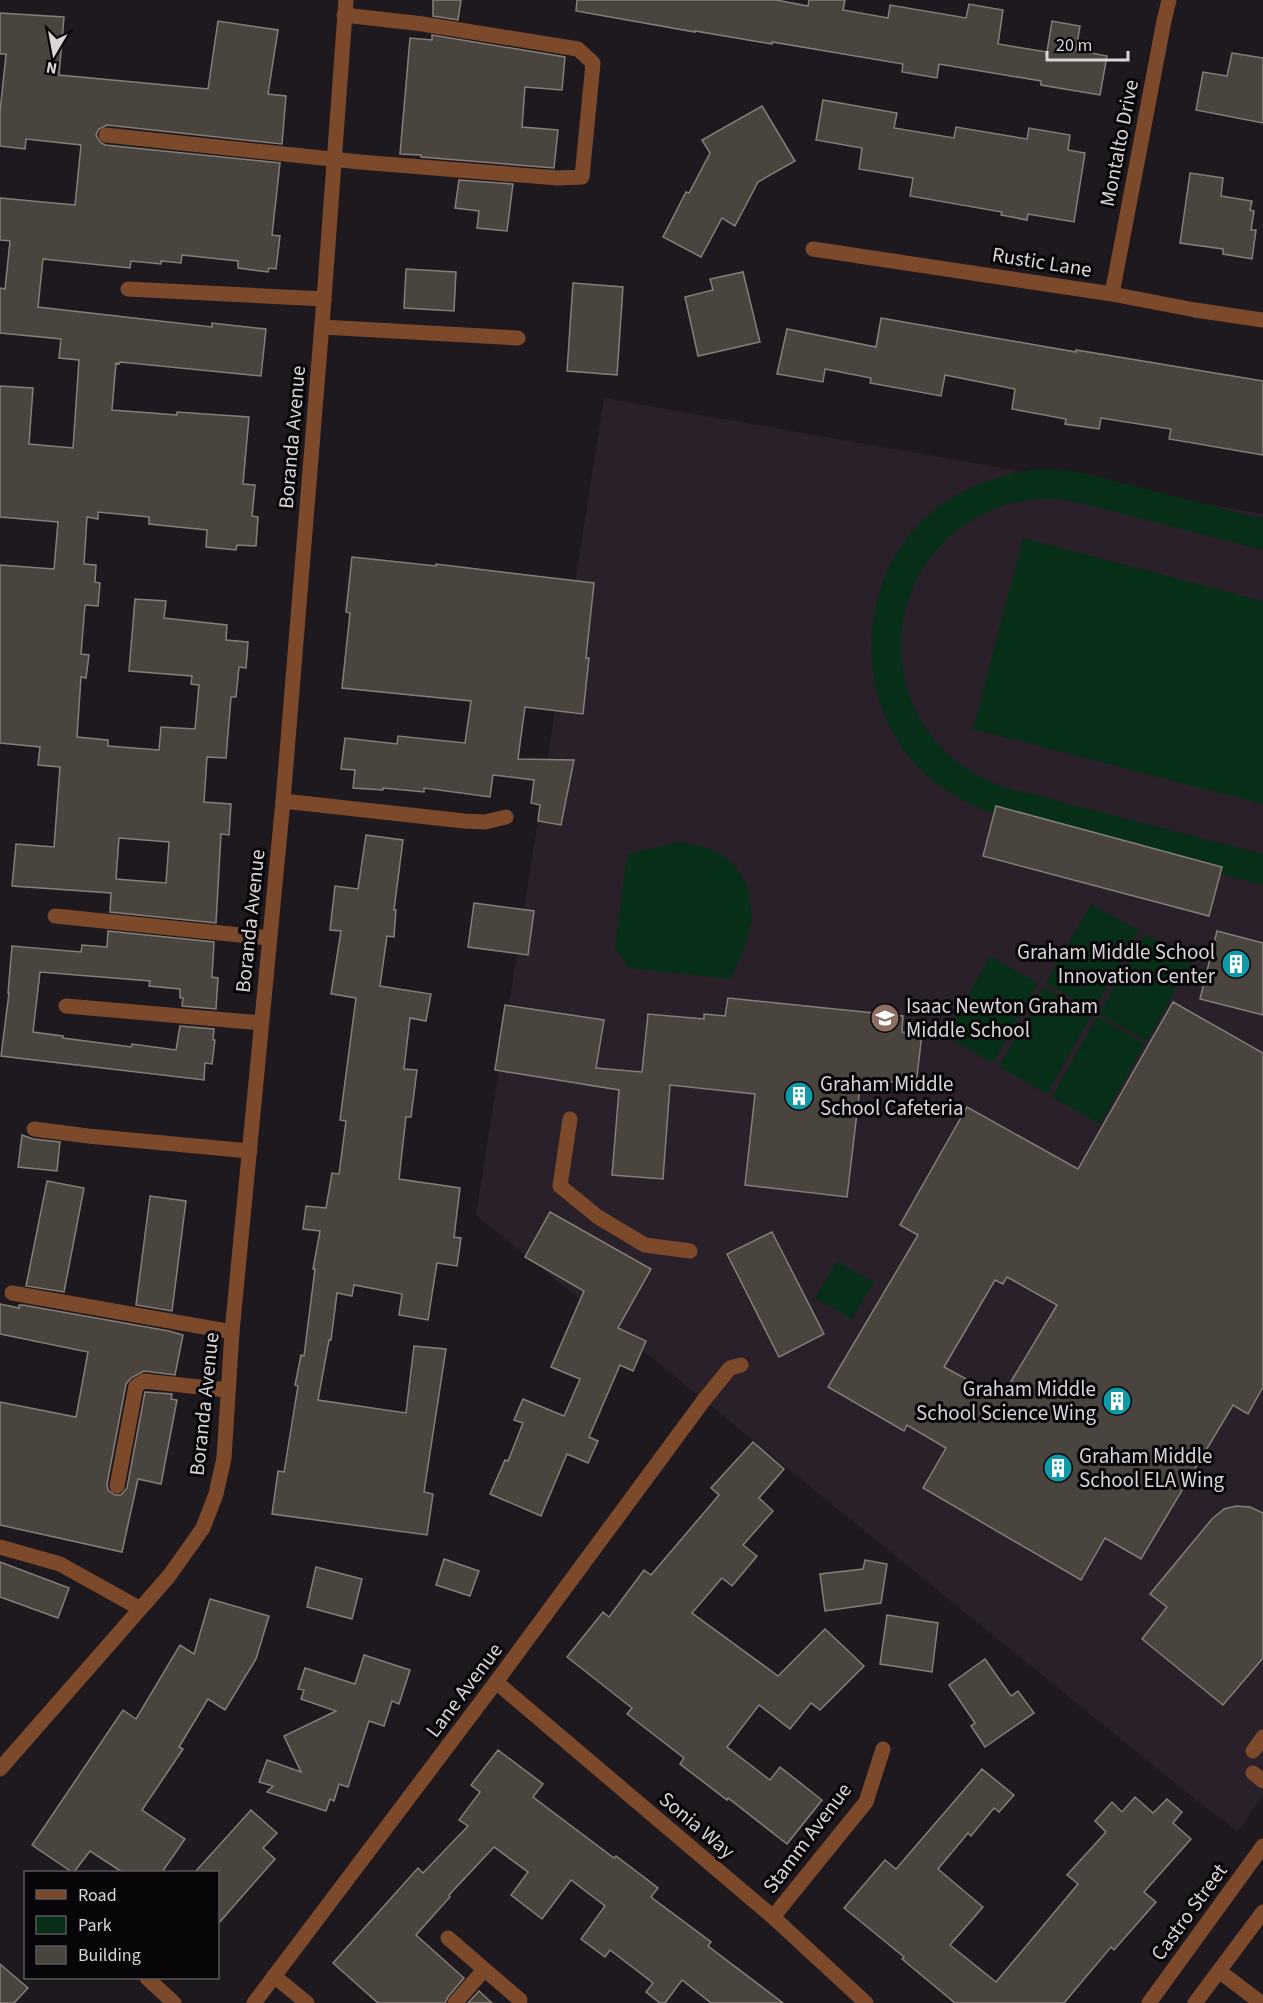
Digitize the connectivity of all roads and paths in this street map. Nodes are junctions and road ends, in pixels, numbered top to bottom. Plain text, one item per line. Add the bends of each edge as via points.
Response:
1 (1169, 0) edge
2 (345, 7) edge
3 (106, 135) dead end
4 (335, 159) junction
5 (813, 249) dead end
6 (128, 289) dead end
7 (1112, 294) junction
8 (324, 299) junction
9 (1263, 320) edge
10 (322, 327) junction
11 (518, 338) dead end
12 (283, 801) junction
13 (506, 817) dead end
14 (55, 916) dead end
15 (270, 938) junction
16 (66, 1006) dead end
17 (261, 1023) junction
18 (570, 1119) dead end
19 (34, 1129) dead end
20 (250, 1151) junction
21 (690, 1251) dead end
22 (12, 1293) dead end
23 (232, 1332) junction
24 (741, 1365) dead end
25 (228, 1390) junction
26 (117, 1486) dead end
27 (0, 1547) edge
28 (139, 1608) junction
29 (496, 1682) junction
30 (1263, 1737) edge
31 (883, 1749) dead end
32 (1253, 1751) dead end
33 (0, 1769) edge
34 (1263, 1846) edge
35 (1263, 1912) edge
36 (773, 1917) junction
37 (448, 1938) dead end
38 (484, 1970) junction
39 (1219, 1971) junction
40 (274, 1976) junction
41 (149, 1979) edge
42 (520, 2000) dead end
43 (174, 2003) edge
44 (254, 2003) edge
45 (307, 2003) edge
46 (455, 2003) edge
47 (866, 2003) edge
48 (1149, 2003) edge
49 (1195, 2003) edge
50 (1261, 2003) edge

1 - 7 street, Montalto Drive
2 - 4 street, Boranda Avenue
2 - 4 street via 578,49 593,63 582,177
3 - 4 street
4 - 8 street, Boranda Avenue
5 - 7 street, Rustic Lane
6 - 8 street
7 - 9 street, Rustic Lane
8 - 10 street, Boranda Avenue
10 - 11 street
10 - 12 street, Boranda Avenue
12 - 13 street via 464,821
12 - 15 street, Boranda Avenue
14 - 15 street
15 - 17 street, Boranda Avenue
16 - 17 street
17 - 20 street, Boranda Avenue
18 - 21 street via 560,1186 598,1217 645,1245
19 - 20 street
20 - 23 street, Boranda Avenue
22 - 23 street
23 - 25 street, Boranda Avenue
24 - 29 street, Lane Avenue via 730,1368 704,1400
25 - 26 street via 140,1382 136,1386
25 - 28 street, Boranda Avenue via 224,1458 203,1528 169,1576
27 - 28 street via 60,1564
28 - 33 street, Boranda Avenue
29 - 36 street, Sonia Way
29 - 40 street, Lane Avenue
30 - 32 street
31 - 36 street, Stamm Avenue via 866,1802
34 - 48 street, Castro Street
35 - 39 street
36 - 47 street, Sonia Way
37 - 38 street
38 - 42 street
38 - 46 street
39 - 49 street
39 - 50 street
40 - 44 street, Lane Avenue
40 - 45 street
41 - 43 street

